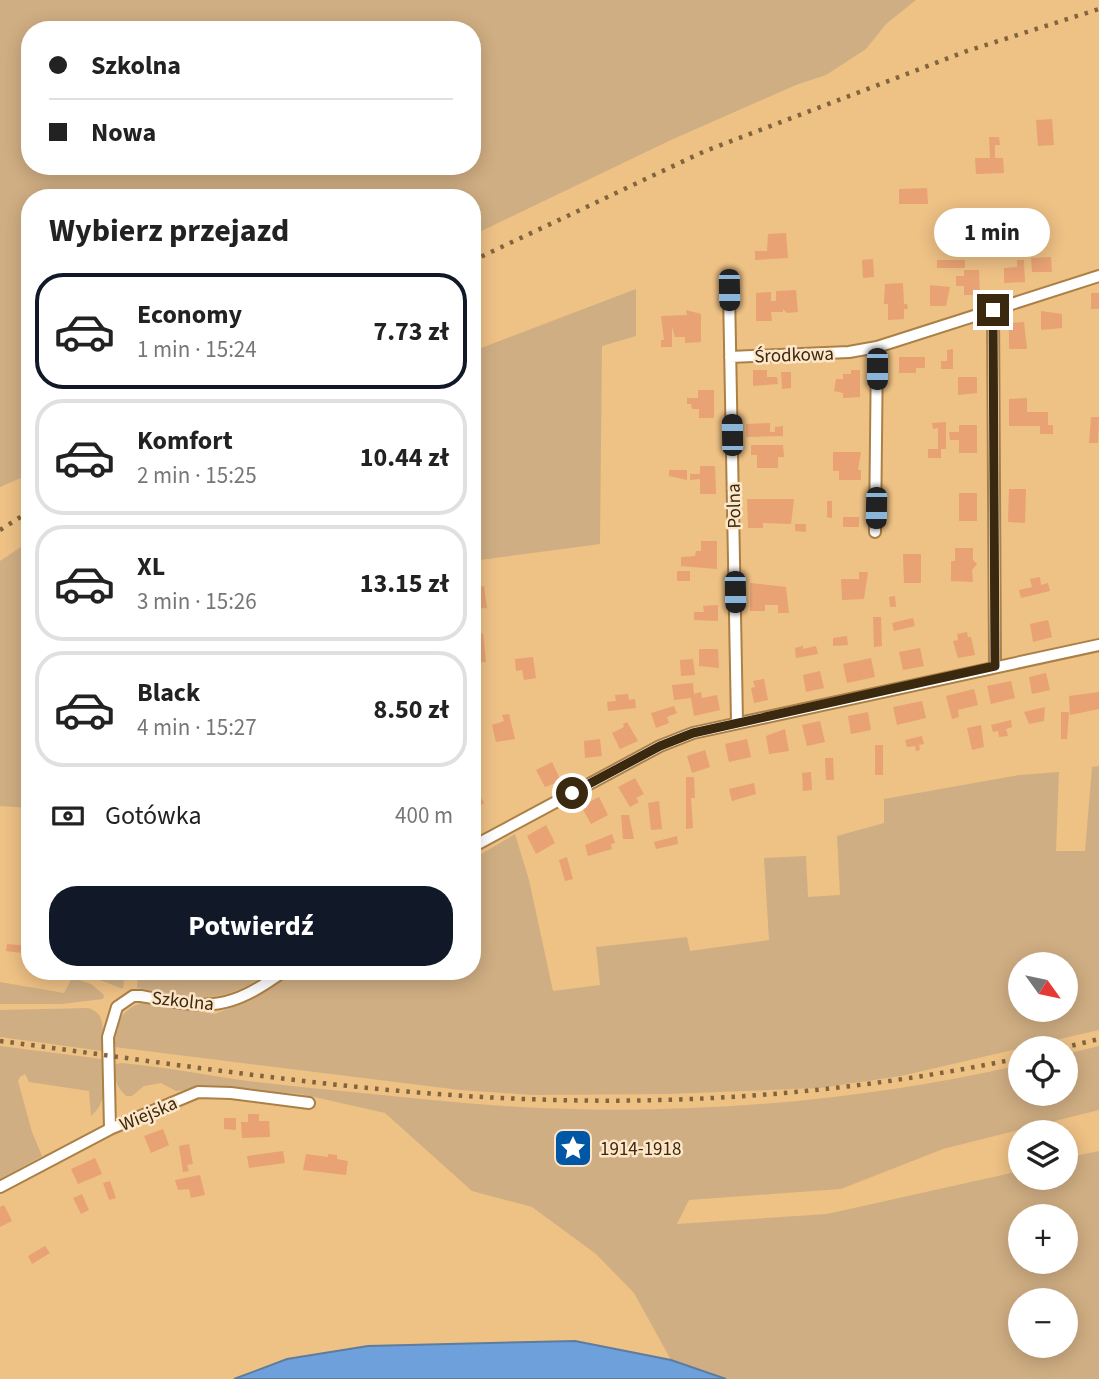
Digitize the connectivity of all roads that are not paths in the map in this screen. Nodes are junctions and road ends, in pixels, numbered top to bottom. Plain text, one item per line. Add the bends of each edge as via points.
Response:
1 (1099, 276) edge
2 (729, 290) dead end
3 (993, 310) junction
4 (877, 347) junction
5 (730, 357) junction
6 (875, 532) dead end
7 (1099, 645) edge
8 (995, 666) junction
9 (737, 722) junction
10 (481, 843) edge
11 (270, 980) edge
12 (309, 1103) dead end
13 (110, 1129) junction
14 (0, 1187) edge

1 - 3 street, Środkowa
2 - 5 street, Polna
3 - 4 street, Środkowa
3 - 8 street
4 - 5 street, Środkowa
4 - 6 street
5 - 9 street, Polna
7 - 8 street
8 - 9 street
9 - 10 street via 660,746
11 - 13 street, Szkolna via 228,1003 204,1006 141,996 124,1000 117,1007 108,1037
12 - 13 street, Wiejska via 198,1092
13 - 14 street, Wiejska

